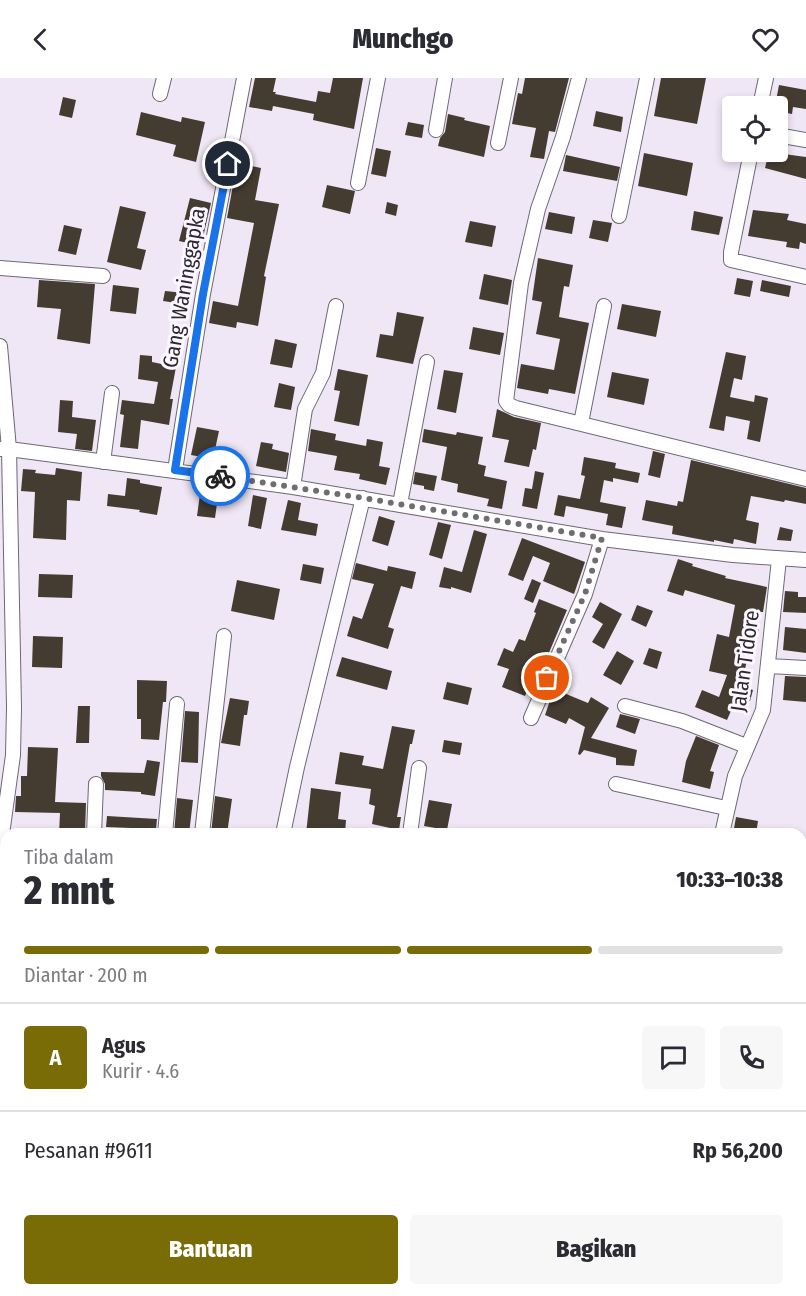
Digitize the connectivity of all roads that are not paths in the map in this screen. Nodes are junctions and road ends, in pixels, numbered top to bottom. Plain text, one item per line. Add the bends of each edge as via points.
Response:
1 (164, 78) edge
2 (244, 78) edge
3 (378, 78) edge
4 (445, 78) edge
5 (511, 78) edge
6 (579, 78) edge
7 (647, 78) edge
8 (766, 78) edge
9 (160, 94) dead end
10 (762, 96) edge
11 (436, 130) dead end
12 (788, 137) edge
13 (806, 140) edge
14 (498, 143) dead end
15 (749, 162) edge
16 (358, 183) dead end
17 (619, 216) dead end
18 (0, 268) edge
19 (103, 276) dead end
20 (806, 277) edge
21 (336, 306) dead end
22 (604, 306) dead end
23 (0, 346) edge
24 (428, 362) dead end
25 (112, 393) dead end
26 (581, 423) junction
27 (4, 449) edge
28 (103, 462) junction
29 (175, 470) junction
30 (806, 479) edge
31 (293, 487) junction
32 (363, 498) junction
33 (400, 504) junction
34 (602, 538) junction
35 (779, 559) junction
36 (806, 560) edge
37 (5, 588) edge
38 (224, 636) dead end
39 (6, 664) edge
40 (769, 666) junction
41 (806, 668) edge
42 (177, 704) dead end
43 (625, 706) dead end
44 (531, 718) dead end
45 (7, 737) edge
46 (746, 746) junction
47 (419, 768) dead end
48 (96, 784) dead end
49 (616, 784) dead end
50 (726, 808) junction
51 (2, 828) edge
52 (94, 828) edge
53 (166, 828) edge
54 (203, 828) edge
55 (284, 828) edge
56 (411, 828) edge
57 (723, 828) edge

1 - 9 street
2 - 29 street, Gang Waninggapka
3 - 16 street
4 - 11 street
5 - 14 street
6 - 26 street via 538,209 521,283 506,401 516,408
7 - 17 street
8 - 10 street
12 - 13 street
15 - 20 street via 731,260
18 - 19 street
21 - 31 street via 323,373 305,409
22 - 26 street
23 - 27 street
24 - 33 street
25 - 28 street
26 - 30 street
27 - 28 street
27 - 37 street
28 - 29 street
29 - 31 street
31 - 32 street
32 - 33 street
32 - 55 street
33 - 34 street
34 - 35 street
34 - 44 street via 585,594
35 - 36 street
35 - 40 street, Jalan Tidore
37 - 39 street
38 - 54 street
39 - 45 street
40 - 41 street
40 - 46 street, Jalan Tidore via 763,710
42 - 53 street
43 - 46 street via 682,721
45 - 51 street via 12,766
46 - 50 street, Jalan Tidore
47 - 56 street
48 - 52 street
49 - 50 street
50 - 57 street, Jalan Tidore

